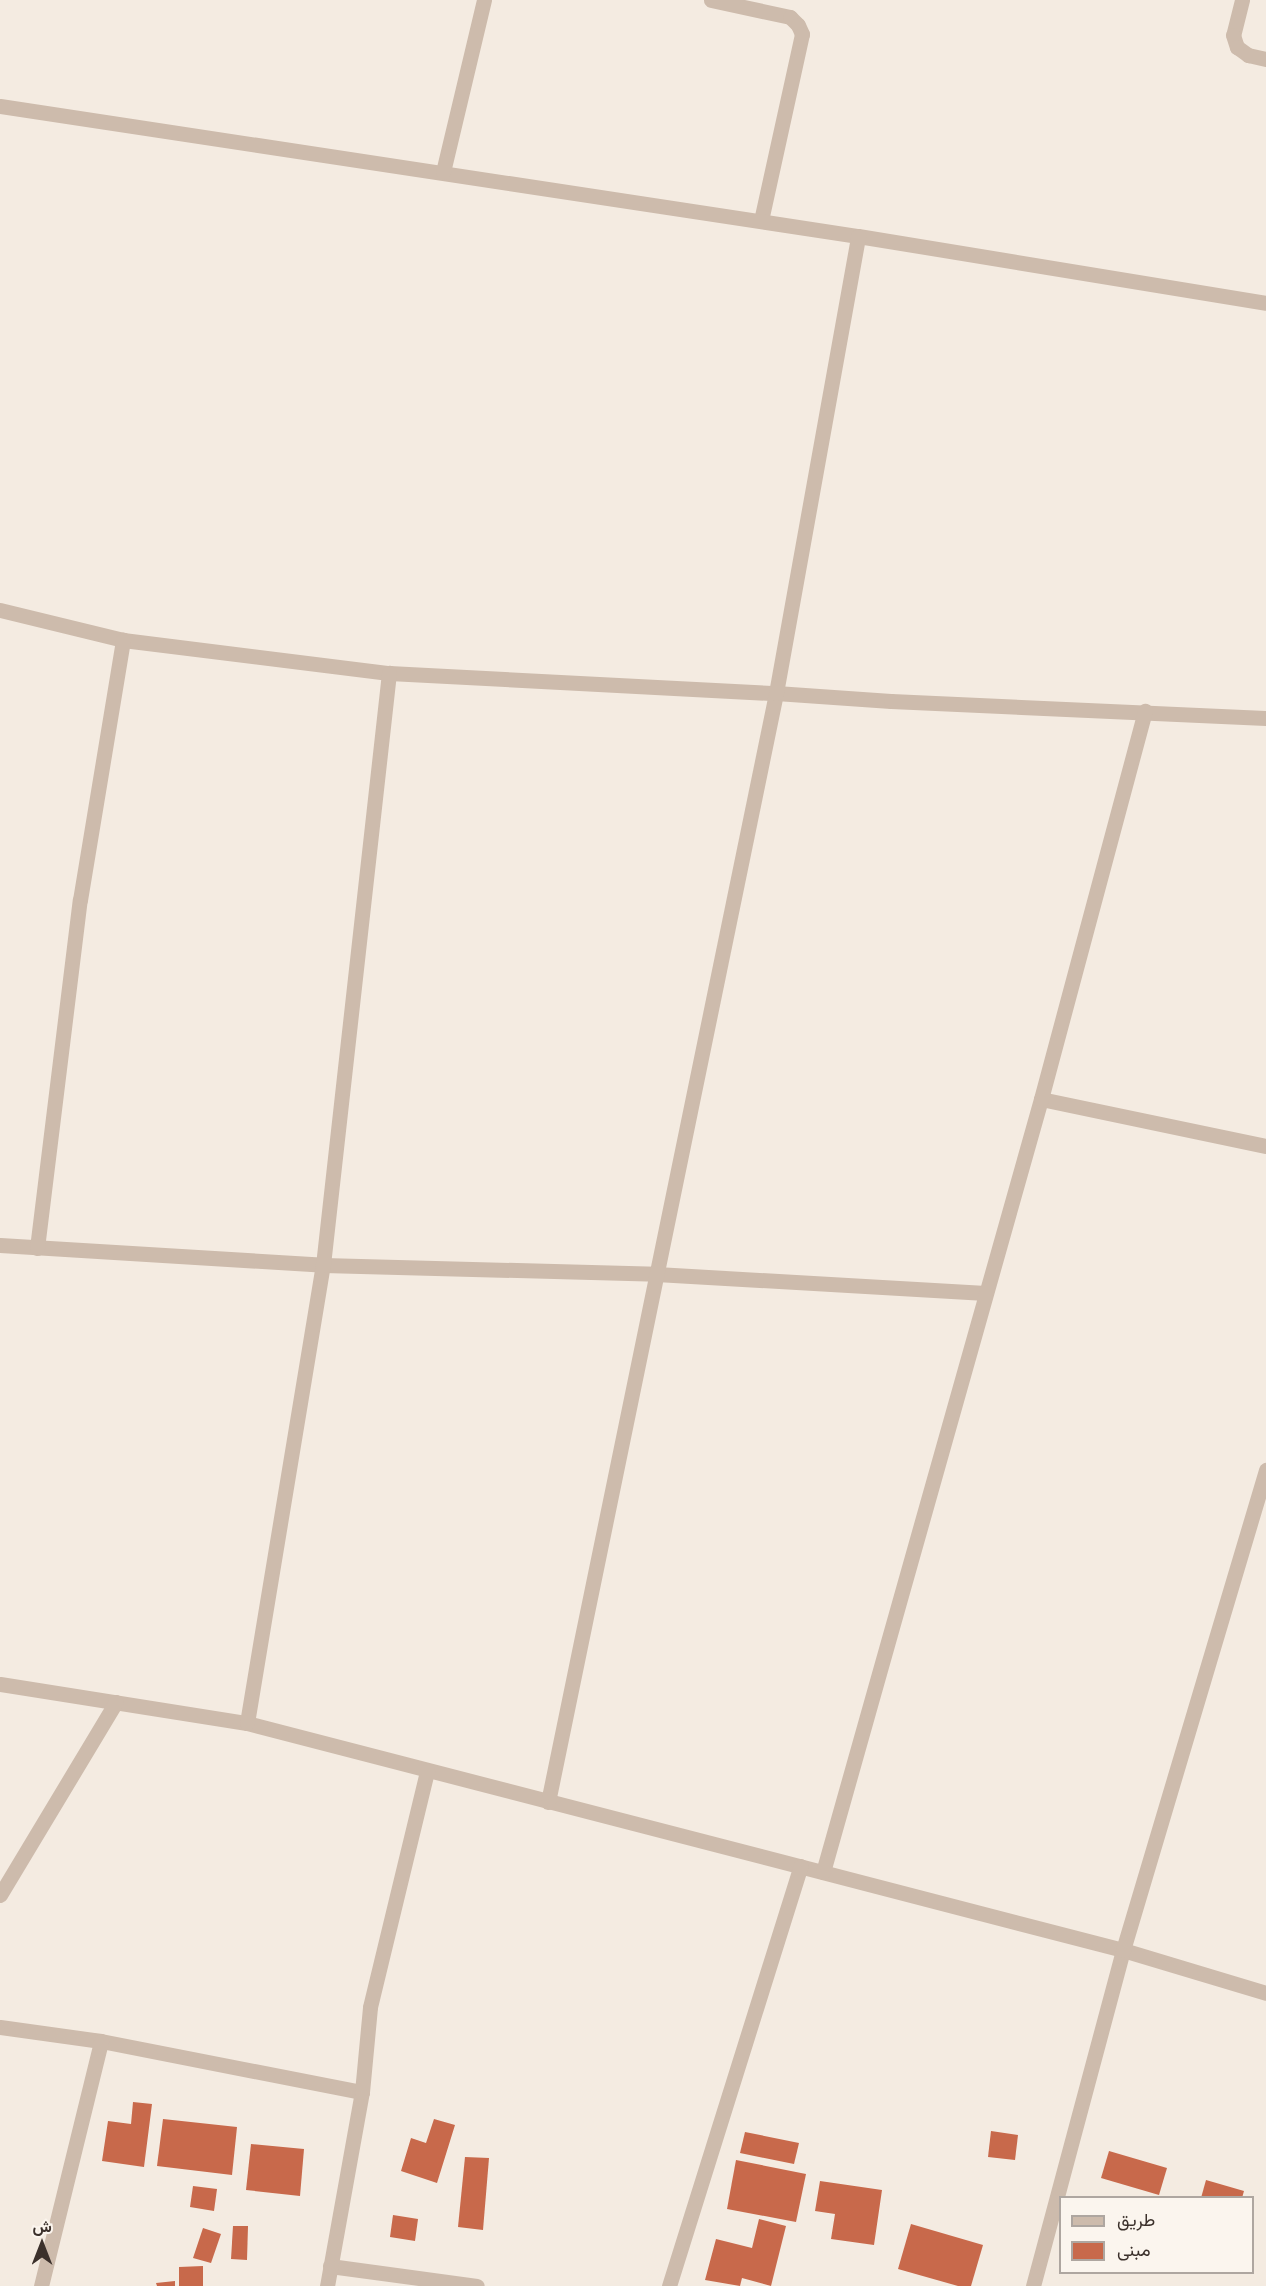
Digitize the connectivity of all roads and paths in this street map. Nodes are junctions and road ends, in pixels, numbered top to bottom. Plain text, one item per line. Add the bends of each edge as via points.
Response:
1 (484, 0) edge
2 (711, 0) edge
3 (1242, 0) edge
4 (1266, 59) edge
5 (0, 106) edge
6 (443, 172) junction
7 (761, 221) junction
8 (858, 236) junction
9 (1266, 303) edge
10 (0, 610) edge
11 (123, 640) junction
12 (389, 673) junction
13 (776, 693) junction
14 (1145, 711) junction
15 (1266, 718) edge
16 (1041, 1099) junction
17 (1266, 1146) edge
18 (0, 1245) edge
19 (37, 1248) junction
20 (323, 1265) junction
21 (656, 1274) junction
22 (985, 1293) junction
23 (1266, 1470) edge
24 (0, 1684) edge
25 (116, 1702) junction
26 (247, 1723) junction
27 (427, 1771) junction
28 (548, 1802) junction
29 (801, 1866) junction
30 (823, 1872) junction
31 (0, 1895) edge
32 (1122, 1950) junction
33 (1266, 1993) edge
34 (0, 2027) edge
35 (101, 2041) junction
36 (362, 2092) junction
37 (330, 2266) junction
38 (41, 2286) edge
39 (327, 2286) edge
40 (477, 2286) edge
41 (669, 2286) edge
42 (1033, 2286) edge

1 - 6 street
2 - 7 street via 790,17 802,34
3 - 4 street via 1233,35 1237,47 1248,55
5 - 6 street
6 - 7 street
7 - 8 street
8 - 9 street
8 - 13 street
10 - 11 street
11 - 12 street
11 - 19 street via 80,900
12 - 13 street
12 - 20 street
13 - 14 street
13 - 21 street
14 - 15 street
14 - 16 street
16 - 17 street
16 - 22 street
18 - 19 street
19 - 20 street
20 - 21 street
20 - 26 street
21 - 22 street
21 - 28 street
22 - 30 street
23 - 32 street
24 - 25 street
25 - 26 street
25 - 31 street
26 - 27 street
27 - 28 street
27 - 36 street via 370,2007
28 - 29 street
29 - 30 street
29 - 41 street
30 - 32 street
32 - 33 street
32 - 42 street
34 - 35 street
35 - 36 street
35 - 38 street
36 - 37 street
37 - 39 street
37 - 40 street

